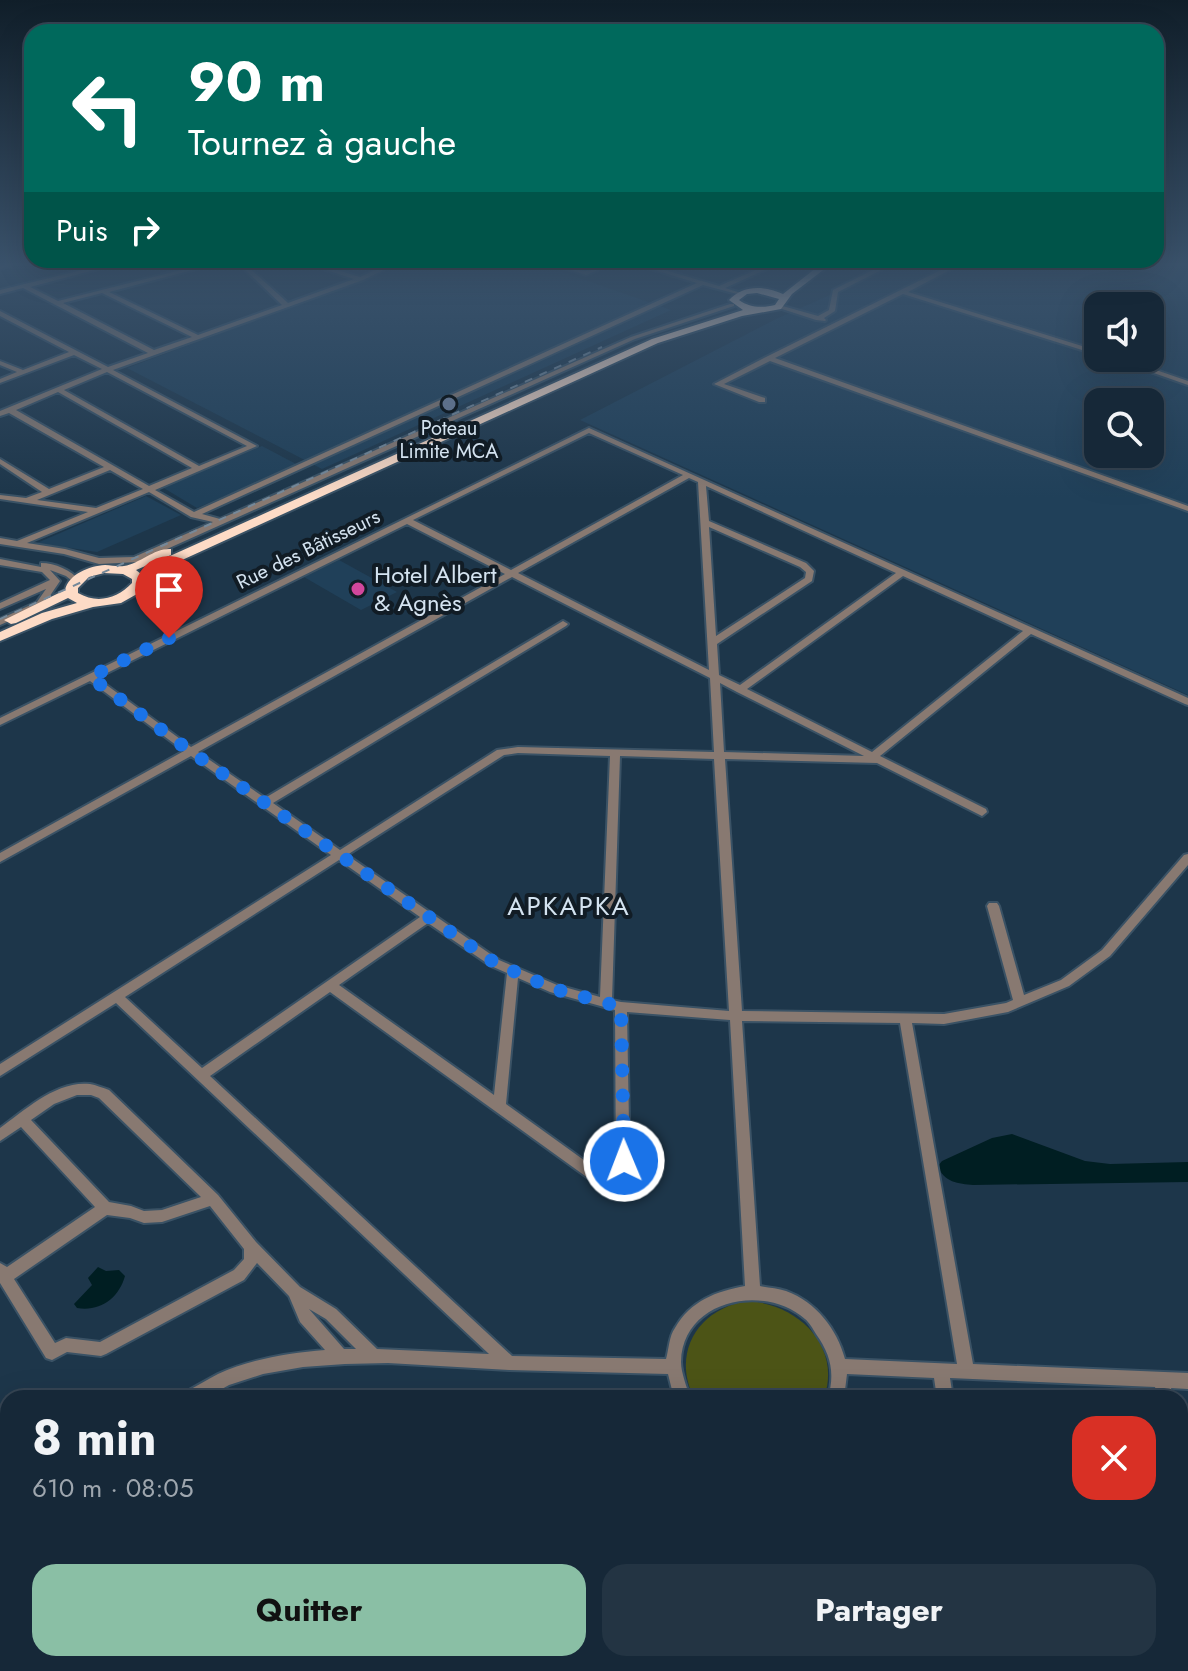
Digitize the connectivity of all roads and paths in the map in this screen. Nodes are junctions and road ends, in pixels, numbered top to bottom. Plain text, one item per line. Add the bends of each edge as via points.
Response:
1 (56, 342) edge
2 (133, 342) edge
3 (184, 342) edge
4 (574, 342) edge
5 (624, 342) edge
6 (635, 342) edge
7 (653, 342) edge
8 (800, 342) edge
9 (1063, 342) edge
10 (1084, 349) edge
11 (75, 352) junction
12 (154, 353) junction
13 (768, 358) junction
14 (0, 363) edge
15 (108, 369) junction
16 (22, 372) junction
17 (1155, 372) edge
18 (0, 381) edge
19 (1188, 383) edge
20 (58, 389) junction
21 (762, 400) dead end
22 (10, 410) junction
23 (0, 414) edge
24 (0, 461) edge
25 (111, 467) junction
26 (199, 469) junction
27 (689, 475) junction
28 (702, 481) junction
29 (150, 489) junction
30 (48, 492) junction
31 (0, 497) edge
32 (29, 501) junction
33 (1188, 509) edge
34 (98, 511) junction
35 (194, 515) junction
36 (406, 520) junction
37 (223, 522) junction
38 (705, 522) junction
39 (0, 544) edge
40 (15, 546) junction
41 (0, 556) edge
42 (0, 562) edge
43 (104, 569) junction
44 (126, 570) junction
45 (902, 572) junction
46 (512, 574) junction
47 (56, 581) junction
48 (139, 581) junction
49 (74, 586) junction
50 (92, 603) junction
51 (0, 606) edge
52 (0, 624) edge
53 (563, 624) dead end
54 (1030, 630) junction
55 (0, 637) edge
56 (712, 643) junction
57 (712, 675) junction
58 (90, 677) junction
59 (740, 690) junction
60 (1188, 702) edge
61 (0, 722) edge
62 (190, 751) junction
63 (615, 754) junction
64 (719, 757) junction
65 (876, 758) junction
66 (265, 803) junction
67 (982, 812) dead end
68 (340, 855) junction
69 (0, 858) edge
70 (1188, 858) edge
71 (993, 906) dead end
72 (428, 917) junction
73 (513, 971) junction
74 (330, 985) junction
75 (117, 997) junction
76 (1020, 1001) junction
77 (606, 1003) junction
78 (621, 1007) junction
79 (736, 1016) junction
80 (905, 1018) junction
81 (0, 1071) edge
82 (200, 1076) junction
83 (499, 1108) junction
84 (23, 1120) junction
85 (0, 1135) edge
86 (213, 1199) junction
87 (105, 1208) junction
88 (251, 1247) junction
89 (3, 1274) edge
90 (753, 1291) junction
91 (295, 1292) junction
92 (372, 1354) junction
93 (341, 1357) junction
94 (509, 1363) junction
95 (839, 1366) junction
96 (674, 1367) junction
97 (966, 1371) junction
98 (941, 1372) junction
99 (1161, 1380) junction
100 (1188, 1381) edge
101 (204, 1390) edge
102 (680, 1390) edge
103 (837, 1390) edge
104 (944, 1390) edge
105 (1164, 1390) edge

1 - 11 street
2 - 12 street
3 - 12 street
4 - 35 street
5 - 37 street
6 - 44 highway
7 - 48 highway via 165,563
8 - 13 street
9 - 10 street
11 - 15 street
11 - 16 street
12 - 15 street
13 - 21 street via 718,384
13 - 33 street
14 - 16 street
15 - 20 street
15 - 26 street via 253,446
16 - 18 street
17 - 19 street
20 - 22 street
20 - 26 street
22 - 23 street
22 - 25 street
24 - 30 street
25 - 29 street
25 - 30 street
26 - 29 street
27 - 28 street
27 - 36 street, Rue des Bâtisseurs via 589,430
27 - 46 street
28 - 38 street
28 - 45 street
29 - 34 street
29 - 35 street
30 - 32 street
31 - 32 street
32 - 34 street
34 - 40 street
35 - 37 street
36 - 46 street
36 - 58 street, Rue des Bâtisseurs
37 - 40 street via 125,562
38 - 56 street
38 - 56 street via 810,571 809,579
39 - 40 street
40 - 43 street
41 - 49 street via 58,568
42 - 47 street via 45,570
43 - 44 highway
43 - 49 highway
44 - 48 highway
45 - 54 street
45 - 59 street
46 - 57 street
46 - 62 street
47 - 51 street
47 - 52 street via 40,604
48 - 50 highway via 121,598
49 - 50 highway via 75,598
49 - 52 highway
50 - 55 highway
53 - 66 street
54 - 60 street
54 - 65 street
56 - 57 street
57 - 59 street
57 - 64 street
58 - 61 street, Rue des Bâtisseurs
58 - 62 street
59 - 65 street
62 - 66 street
62 - 69 street
63 - 64 street
63 - 68 street via 501,752
63 - 77 street
64 - 65 street
64 - 79 street
65 - 67 street
66 - 68 street
68 - 72 street
68 - 75 street
70 - 76 street via 1106,953 1065,983
71 - 76 street
72 - 73 street
72 - 74 street
73 - 77 street
73 - 83 street
74 - 82 street
74 - 83 street
75 - 81 street
75 - 82 street
76 - 80 street via 980,1014
77 - 78 street
78 - 79 street
78 - 83 street via 621,1185 606,1186
79 - 80 street
79 - 90 street
80 - 97 street
82 - 94 street
84 - 85 street
84 - 86 street via 71,1090 92,1088
84 - 87 street
86 - 87 street via 153,1217
86 - 88 street
87 - 89 street
88 - 89 street via 251,1261 239,1275 101,1349 66,1345 52,1353
88 - 91 street
90 - 95 street via 790,1300 813,1316 830,1339
90 - 96 street via 723,1295 700,1309 683,1329
91 - 92 street via 321,1306
91 - 93 street via 305,1317
92 - 93 street
92 - 94 street
93 - 101 street via 253,1368
94 - 96 street
95 - 98 street
95 - 103 street
96 - 102 street
97 - 98 street
97 - 99 street
98 - 104 street
99 - 100 street
99 - 105 street

